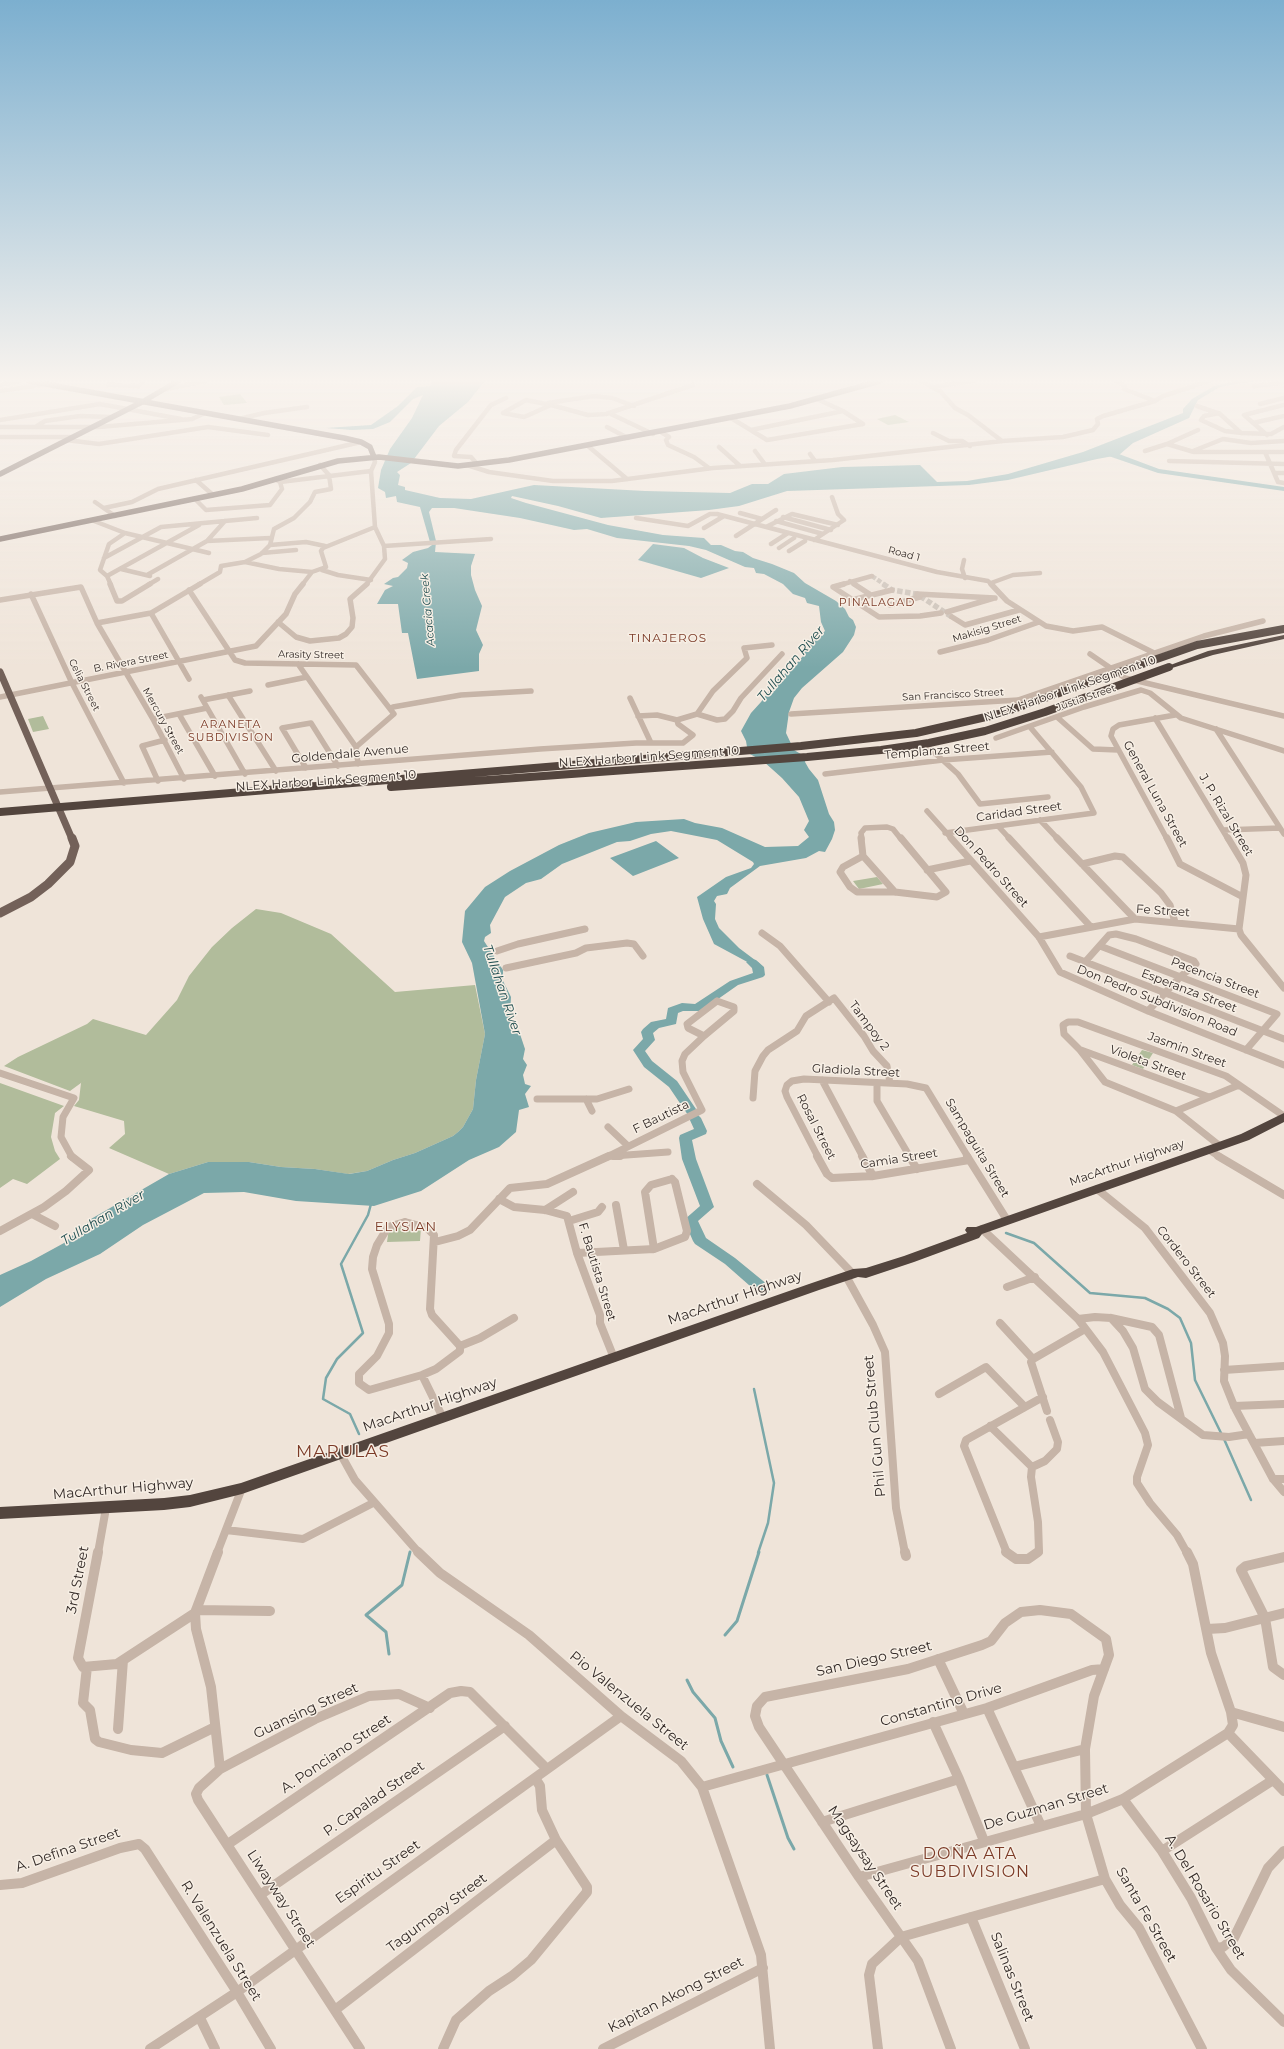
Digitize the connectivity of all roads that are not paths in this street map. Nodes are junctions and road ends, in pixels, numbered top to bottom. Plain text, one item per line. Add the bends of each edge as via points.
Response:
1 (211, 477) edge
2 (289, 477) edge
3 (315, 477) edge
4 (329, 477) edge
5 (371, 477) edge
6 (522, 477) edge
7 (624, 477) edge
8 (645, 477) edge
9 (1276, 477) edge
10 (627, 479) junction
11 (196, 480) junction
12 (277, 481) junction
13 (1284, 483) edge
14 (213, 495) junction
15 (832, 497) dead end
16 (195, 499) junction
17 (95, 502) dead end
18 (104, 508) junction
19 (776, 510) dead end
20 (740, 513) dead end
21 (115, 516) junction
22 (722, 517) junction
23 (784, 517) junction
24 (256, 518) dead end
25 (636, 518) dead end
26 (762, 519) junction
27 (94, 521) junction
28 (225, 521) junction
29 (776, 521) junction
30 (201, 523) junction
31 (752, 525) junction
32 (838, 526) junction
33 (375, 527) junction
34 (766, 527) junction
35 (704, 528) dead end
36 (831, 530) junction
37 (125, 534) junction
38 (786, 534) junction
39 (823, 534) junction
40 (736, 536) dead end
41 (140, 537) junction
42 (270, 538) junction
43 (794, 538) junction
44 (0, 539) edge
45 (491, 539) dead end
46 (814, 540) junction
47 (207, 541) junction
48 (805, 541) junction
49 (166, 543) junction
50 (771, 544) dead end
51 (830, 544) junction
52 (270, 545) junction
53 (325, 546) junction
54 (384, 546) junction
55 (779, 548) dead end
56 (192, 550) junction
57 (296, 550) dead end
58 (789, 551) dead end
59 (209, 553) dead end
60 (262, 553) junction
61 (104, 558) junction
62 (964, 560) dead end
63 (245, 562) junction
64 (121, 569) junction
65 (322, 570) junction
66 (312, 572) junction
67 (1040, 573) dead end
68 (146, 575) junction
69 (106, 576) junction
70 (872, 576) dead end
71 (965, 578) junction
72 (371, 580) junction
73 (850, 581) junction
74 (991, 582) junction
75 (190, 590) junction
76 (892, 590) dead end
77 (31, 594) junction
78 (870, 595) junction
79 (1002, 597) junction
80 (995, 598) junction
81 (0, 600) edge
82 (852, 600) junction
83 (890, 605) dead end
84 (1019, 610) junction
85 (947, 612) dead end
86 (150, 613) junction
87 (941, 613) dead end
88 (952, 617) tunnel mouth
89 (1263, 621) dead end
90 (278, 622) junction
91 (1039, 622) junction
92 (97, 623) junction
93 (1284, 629) edge
94 (1284, 637) edge
95 (772, 646) dead end
96 (229, 652) junction
97 (940, 652) dead end
98 (782, 654) dead end
99 (1090, 654) dead end
100 (1156, 654) junction
101 (178, 662) junction
102 (298, 664) junction
103 (1110, 669) junction
104 (0, 672) edge
105 (124, 672) junction
106 (307, 677) junction
107 (189, 679) dead end
108 (72, 683) junction
109 (268, 685) dead end
110 (250, 691) dead end
111 (531, 691) dead end
112 (10, 695) junction
113 (228, 695) junction
114 (0, 697) edge
115 (630, 698) dead end
116 (393, 707) dead end
117 (207, 708) junction
118 (179, 714) junction
119 (697, 714) junction
120 (792, 714) dead end
121 (1175, 715) junction
122 (638, 716) junction
123 (1284, 716) edge
124 (1057, 717) junction
125 (1155, 718) junction
126 (154, 719) junction
127 (677, 720) junction
128 (1030, 727) junction
129 (1216, 729) junction
130 (996, 738) dead end
131 (165, 740) junction
132 (651, 743) junction
133 (926, 745) dead end
134 (356, 747) junction
135 (1118, 750) junction
136 (1284, 751) edge
137 (1052, 752) junction
138 (943, 760) junction
139 (358, 764) junction
140 (338, 766) junction
141 (306, 768) junction
142 (276, 771) junction
143 (245, 774) junction
144 (825, 774) dead end
145 (215, 776) junction
146 (184, 779) junction
147 (158, 780) junction
148 (124, 783) junction
149 (51, 788) junction
150 (0, 792) edge
151 (1048, 797) dead end
152 (927, 811) dead end
153 (0, 812) edge
154 (0, 818) edge
155 (1040, 820) junction
156 (998, 826) junction
157 (1280, 828) junction
158 (1223, 830) junction
159 (945, 833) junction
160 (1284, 834) edge
161 (863, 856) junction
162 (970, 861) junction
163 (1082, 864) junction
164 (927, 870) junction
165 (895, 892) junction
166 (1243, 896) junction
167 (0, 913) edge
168 (1135, 919) junction
169 (1175, 922) junction
170 (1091, 927) junction
171 (585, 929) dead end
172 (1239, 929) junction
173 (762, 933) dead end
174 (1039, 937) junction
175 (1100, 946) junction
176 (498, 951) dead end
177 (643, 956) dead end
178 (1070, 956) dead end
179 (1085, 962) junction
180 (506, 968) dead end
181 (1181, 976) junction
182 (1283, 985) edge
183 (1165, 993) junction
184 (829, 1002) junction
185 (1148, 1011) junction
186 (1263, 1032) junction
187 (704, 1036) junction
188 (1284, 1040) edge
189 (1080, 1050) junction
190 (1246, 1050) junction
191 (1284, 1065) edge
192 (0, 1073) edge
193 (822, 1080) junction
194 (877, 1083) junction
195 (890, 1083) junction
196 (1239, 1084) junction
197 (787, 1085) joint
198 (926, 1088) joint
199 (629, 1089) dead end
200 (1209, 1097) junction
201 (753, 1098) dead end
202 (537, 1099) dead end
203 (586, 1099) junction
204 (592, 1111) dead end
205 (1176, 1111) junction
206 (1284, 1116) edge
207 (608, 1127) dead end
208 (628, 1146) junction
209 (1215, 1148) junction
210 (668, 1152) dead end
211 (611, 1156) junction
212 (969, 1160) junction
213 (917, 1169) junction
214 (873, 1176) junction
215 (832, 1178) joint
216 (757, 1184) dead end
217 (1098, 1189) junction
218 (573, 1192) dead end
219 (1284, 1195) edge
220 (499, 1199) junction
221 (616, 1205) dead end
222 (602, 1207) dead end
223 (545, 1210) junction
224 (32, 1214) junction
225 (1007, 1220) junction
226 (569, 1221) junction
227 (55, 1226) dead end
228 (980, 1230) junction
229 (0, 1231) edge
230 (435, 1242) junction
231 (654, 1249) junction
232 (624, 1250) junction
233 (577, 1253) junction
234 (852, 1274) junction
235 (1035, 1277) junction
236 (1007, 1287) dead end
237 (514, 1318) dead end
238 (1111, 1318) junction
239 (1078, 1319) junction
240 (1000, 1322) dead end
241 (1085, 1329) junction
242 (460, 1346) junction
243 (614, 1358) junction
244 (1033, 1359) junction
245 (1284, 1366) edge
246 (1224, 1370) junction
247 (422, 1375) junction
248 (939, 1394) dead end
249 (1043, 1397) junction
250 (1284, 1404) edge
251 (1024, 1406) junction
252 (1234, 1406) junction
253 (443, 1418) junction
254 (1181, 1418) junction
255 (990, 1426) junction
256 (1249, 1434) junction
257 (1284, 1441) edge
258 (1254, 1443) junction
259 (340, 1453) junction
260 (1032, 1467) junction
261 (1273, 1479) junction
262 (1284, 1479) edge
263 (242, 1488) junction
264 (1284, 1492) edge
265 (373, 1503) junction
266 (106, 1508) junction
267 (0, 1513) edge
268 (226, 1530) junction
269 (906, 1556) dead end
270 (1284, 1557) edge
271 (196, 1611) junction
272 (270, 1611) dead end
273 (1284, 1613) edge
274 (1265, 1618) junction
275 (1207, 1629) junction
276 (938, 1659) junction
277 (122, 1660) junction
278 (87, 1667) junction
279 (1104, 1669) junction
280 (1284, 1675) edge
281 (430, 1708) junction
282 (987, 1708) junction
283 (1231, 1712) junction
284 (964, 1714) junction
285 (621, 1716) junction
286 (933, 1722) junction
287 (505, 1726) junction
288 (215, 1727) junction
289 (1284, 1727) edge
290 (118, 1729) dead end
291 (1228, 1733) junction
292 (1085, 1749) junction
293 (784, 1763) junction
294 (1014, 1767) junction
295 (220, 1769) junction
296 (547, 1769) junction
297 (535, 1778) junction
298 (959, 1779) junction
299 (1273, 1780) junction
300 (702, 1787) junction
301 (1284, 1791) edge
302 (1122, 1799) junction
303 (1086, 1814) junction
304 (822, 1822) junction
305 (1041, 1826) junction
306 (556, 1840) junction
307 (984, 1841) junction
308 (228, 1844) junction
309 (145, 1849) joint
310 (1162, 1851) junction
311 (1284, 1851) edge
312 (859, 1877) junction
313 (1105, 1879) junction
314 (0, 1885) edge
315 (260, 1895) junction
316 (971, 1917) junction
317 (901, 1937) junction
318 (1216, 1948) junction
319 (295, 1949) junction
320 (763, 1968) junction
321 (236, 1992) junction
322 (335, 2010) junction
323 (200, 2018) junction
324 (1284, 2022) edge
325 (150, 2049) edge
326 (215, 2049) edge
327 (271, 2049) edge
328 (360, 2049) edge
329 (444, 2049) edge
330 (603, 2049) edge
331 (770, 2049) edge
332 (878, 2049) edge
333 (951, 2049) edge
334 (1024, 2049) edge
335 (1202, 2049) edge

1 - 11 street
2 - 12 main road
3 - 12 street
4 - 42 street via 331,490 315,492 310,502 294,518 277,527
5 - 33 street
6 - 10 street via 553,481
7 - 10 street
8 - 10 street
9 - 13 street via 1278,482
11 - 14 street
11 - 18 street via 158,489 132,502
12 - 14 main road
12 - 16 street via 282,489 270,505 206,510
14 - 16 main road
15 - 32 street via 838,514 844,520
16 - 21 main road
17 - 18 street
18 - 21 street
19 - 26 street
20 - 26 street
21 - 27 main road
22 - 25 street via 710,514 688,526
22 - 31 street
22 - 35 street
23 - 29 street
23 - 32 street via 793,514
23 - 36 street
24 - 28 street
26 - 31 street
27 - 37 street
27 - 44 main road
28 - 30 street
28 - 47 street
29 - 34 street
29 - 39 street
30 - 41 street via 161,527
30 - 49 street
31 - 34 street
31 - 38 street
31 - 40 street
32 - 36 street
33 - 53 street
33 - 54 street
34 - 38 street
36 - 39 street
37 - 41 street
37 - 61 street via 109,544
38 - 43 street
38 - 46 street, Road 1
38 - 50 street
39 - 46 street
41 - 49 street
41 - 61 street
42 - 47 street
42 - 52 street
43 - 48 street
43 - 55 street
45 - 54 street
46 - 51 street, Road 1
47 - 56 street
48 - 51 street
48 - 58 street
49 - 56 street
49 - 64 street
51 - 71 street, Road 1
52 - 53 street via 306,542
52 - 60 street
53 - 65 street via 321,551 326,564
54 - 72 street via 385,559
56 - 59 street
56 - 68 street
57 - 60 street
60 - 63 street
61 - 69 street via 100,570
62 - 71 street via 962,569
63 - 66 street
63 - 75 street via 221,566 220,572
64 - 68 street
64 - 69 street
65 - 66 street
65 - 72 street
66 - 90 street via 295,594 286,614
67 - 74 street via 1013,575
68 - 69 street via 158,579 120,601 117,601
70 - 73 street
71 - 74 street, Road 1
72 - 90 street via 350,599 353,624 349,632 341,637 305,640 290,633
73 - 78 street
73 - 82 street via 833,587
74 - 79 street
75 - 86 street
75 - 96 street
76 - 78 street
77 - 81 street
77 - 92 street, Mercury Street via 81,587
77 - 108 street, Celia Street
78 - 82 street
79 - 80 street
79 - 84 street
80 - 83 street via 919,595
80 - 85 street
82 - 87 street via 885,618
84 - 88 street via 965,625
84 - 91 street
86 - 92 street
86 - 101 street
89 - 100 street, San Francisco Street via 1204,636
90 - 96 street, B. Rivera Street via 256,646
91 - 97 street, Makisig Street via 988,640
91 - 100 street via 1046,626 1070,630 1102,627
92 - 105 street, Mercury Street
93 - 153 highway, NLEX Harbor Link Segment 10, bridge via 1197,645 999,714 909,734 801,746
94 - 154 highway, NLEX Harbor Link Segment 10, bridge via 1190,659 985,731 953,739 881,750
95 - 119 street via 744,648 747,658 713,691
96 - 101 street, B. Rivera Street
96 - 102 street, Arasity Street via 235,660 241,662
98 - 119 street via 725,719 717,720
99 - 103 street
100 - 103 street, San Francisco Street
101 - 105 street, B. Rivera Street
101 - 107 street
102 - 106 street
102 - 134 street, Arasity Street via 356,665 394,714
103 - 120 street, San Francisco Street via 1018,700
103 - 123 street via 1135,681
104 - 112 main road
105 - 108 street, B. Rivera Street
105 - 126 street, Mercury Street
106 - 109 street
106 - 134 street
108 - 112 street, B. Rivera Street
108 - 148 street, Celia Street
110 - 113 street
111 - 116 street via 462,695
112 - 114 street, B. Rivera Street
112 - 149 main road
113 - 117 street via 202,698
113 - 142 street
115 - 122 street
117 - 118 street
117 - 143 street
118 - 126 street
118 - 145 street
119 - 127 street
121 - 124 street, Justia Street via 1150,693 1141,690
121 - 125 street, General Luna Street
121 - 129 street
122 - 127 street
122 - 132 street
124 - 128 street, Justia Street
124 - 135 street via 1093,749
125 - 135 street, General Luna Street via 1114,728 1110,736
125 - 158 street, J. P. Rizal Street
126 - 131 street, Mercury Street
127 - 132 street, Goldendale Avenue via 678,724 692,733 693,736 689,740 683,743
128 - 130 street, Justia Street
128 - 137 street
129 - 136 street
129 - 157 street
131 - 146 street, Mercury Street
131 - 147 street via 142,746
132 - 139 street, Goldendale Avenue
133 - 138 street
134 - 139 street
135 - 166 street, General Luna Street via 1180,864
137 - 138 street, Templanza Street
137 - 155 street, Caridad Street via 1081,787 1095,812
138 - 144 street, Templanza Street
138 - 151 street via 958,774 980,804
139 - 140 street, Goldendale Avenue
140 - 141 street, Goldendale Avenue
140 - 141 street via 310,722 282,728
141 - 142 street, Goldendale Avenue
142 - 143 street, Goldendale Avenue
143 - 145 street, Goldendale Avenue
145 - 146 street, Goldendale Avenue
146 - 147 street, Goldendale Avenue
147 - 148 street, Goldendale Avenue
148 - 149 street, Goldendale Avenue
149 - 150 street, Goldendale Avenue
149 - 167 main road via 73,838 73,857 44,888
152 - 159 street, Don Pedro Street
155 - 156 street, Caridad Street
155 - 163 street
156 - 159 street, Caridad Street
156 - 170 street
157 - 158 street
157 - 160 street
158 - 166 street, J. P. Rizal Street via 1245,869
159 - 162 street, Don Pedro Street
161 - 164 street via 862,830 868,827 887,827 893,829
161 - 165 street
161 - 165 street via 842,867 840,872 850,887 857,892
162 - 164 street
162 - 174 street, Don Pedro Street
163 - 168 street
163 - 169 street via 1123,856 1161,893 1170,905
164 - 165 street via 946,892 942,896
166 - 172 street, J. P. Rizal Street
168 - 169 street, Fe Street
168 - 170 street, Fe Street
169 - 172 street, Fe Street
170 - 174 street, Fe Street
171 - 176 street
172 - 182 street via 1241,935
173 - 184 street via 780,946
174 - 185 street, Don Pedro Subdivision Road via 1063,975
175 - 179 street
175 - 181 street, Pacencia Street
175 - 181 street via 1109,935 1124,935 1194,961 1196,964
177 - 180 street via 634,944 627,943 586,948 576,953
178 - 179 street, Esperanza Street
179 - 183 street, Esperanza Street
181 - 183 street
181 - 186 street, Pacencia Street via 1277,1014
183 - 185 street
183 - 186 street, Esperanza Street
184 - 195 street, Tampoy 2 via 834,998 864,1036 889,1070
184 - 201 street, Tampoy 2 via 806,1016 797,1031 768,1050 755,1071
185 - 190 street, Don Pedro Subdivision Road
186 - 188 street, Esperanza Street
186 - 190 street, Pacencia Street
187 - 187 street, F Bautista via 735,1009 717,1001 687,1024 688,1028
187 - 208 street, F Bautista via 682,1060 683,1072 702,1110
189 - 196 street, Jasmin Street via 1064,1034 1063,1025 1068,1022 1074,1021 1216,1073
189 - 200 street, Violeta Street
189 - 205 street via 1105,1082
190 - 191 street, Don Pedro Subdivision Road
192 - 224 street via 74,1098 63,1117 61,1137 70,1155 89,1171 63,1194
193 - 194 street, Gladiola Street
193 - 197 street, Gladiola Street via 796,1080
193 - 214 street
194 - 195 street, Gladiola Street
194 - 213 street via 877,1101
195 - 198 street, Gladiola Street
196 - 200 street
196 - 206 street, Jasmin Street
197 - 215 street, Rosal Street via 787,1097 827,1174
198 - 212 street, Sampaguita Street
199 - 203 street via 607,1097
200 - 205 street
202 - 203 street
203 - 204 street
205 - 209 street
206 - 209 highway, MacArthur Highway via 1245,1137
207 - 208 street
208 - 211 street, F Bautista
209 - 217 highway, MacArthur Highway
209 - 219 street
210 - 211 street
211 - 220 street, F Bautista via 547,1184 510,1188
212 - 213 street, Camia Street
212 - 225 street, Sampaguita Street
213 - 214 street, Camia Street
214 - 215 street, Camia Street
216 - 234 street, Phil Gun Club Street via 806,1225
217 - 225 highway, MacArthur Highway
217 - 246 street, Cordero Street via 1145,1228 1199,1297 1219,1331 1225,1356
218 - 223 street
220 - 223 street, F. Bautista Street via 514,1207
220 - 230 street via 470,1230
221 - 232 street
222 - 226 street via 598,1212
223 - 226 street, F. Bautista Street via 564,1214
224 - 227 street
224 - 229 street
225 - 228 highway, MacArthur Highway
226 - 233 street, F. Bautista Street
228 - 234 highway, MacArthur Highway via 975,1235 909,1259 866,1273
228 - 235 street
230 - 242 street via 430,1309
230 - 247 street via 427,1228 405,1222 388,1227 377,1245 372,1269 390,1332 382,1349 358,1378 359,1383 369,1390
231 - 231 street via 678,1241 687,1234 675,1182 672,1179 651,1185 645,1192
231 - 232 street
232 - 233 street
233 - 243 street, F. Bautista Street
234 - 243 highway, MacArthur Highway
234 - 269 street, Phil Gun Club Street via 884,1352 896,1508
235 - 236 street
235 - 239 street
237 - 242 street via 480,1338
238 - 239 street
238 - 254 street via 1123,1331 1132,1348 1146,1389 1158,1402
238 - 254 street via 1152,1327 1159,1334
239 - 241 street
240 - 244 street
241 - 244 street
241 - 275 street via 1103,1352 1145,1433 1148,1445 1137,1477 1138,1483 1150,1503 1188,1552
242 - 247 street via 460,1351 455,1356
243 - 253 highway, MacArthur Highway
244 - 249 street via 1032,1367
245 - 246 street
246 - 252 street, Cordero Street via 1224,1381
247 - 253 street
248 - 251 street via 986,1367
249 - 251 street
249 - 260 street via 1058,1442 1057,1449 1045,1461
250 - 252 street
251 - 255 street
252 - 256 street, Cordero Street
253 - 259 highway, MacArthur Highway
254 - 256 street via 1203,1435 1225,1437
255 - 260 street
255 - 260 street via 966,1440 964,1446 1006,1553 1016,1559 1028,1559 1039,1552
256 - 258 street, Cordero Street
257 - 258 street
258 - 261 street, Cordero Street
259 - 263 highway, MacArthur Highway
259 - 265 street, Pio Valenzuela Street via 353,1477
261 - 262 street
261 - 264 street, Cordero Street
263 - 266 highway, MacArthur Highway via 190,1501
263 - 268 street
265 - 268 street via 303,1539
265 - 285 street, Pio Valenzuela Street via 412,1548 440,1573 529,1635
266 - 267 highway, MacArthur Highway
266 - 278 street, 3rd Street via 78,1658 83,1667
268 - 271 street
270 - 274 street via 1246,1566 1241,1570
271 - 272 street
271 - 277 street
271 - 288 street via 196,1629 211,1687
273 - 274 street
274 - 275 street via 1225,1628
274 - 280 street via 1273,1667
275 - 283 street via 1211,1653
276 - 279 street, San Diego Street via 991,1641 1005,1623 1021,1612 1057,1611 1072,1614 1106,1639 1109,1655
276 - 284 street
276 - 293 street, San Diego Street via 908,1668 765,1697 757,1706 755,1716 759,1727
277 - 278 street via 117,1664
277 - 290 street
278 - 288 street via 83,1703 90,1710 95,1739 99,1742 162,1754
279 - 282 street, Constantino Drive via 1092,1670
279 - 292 street, San Diego Street via 1094,1696
281 - 287 street, A. Ponciano Street via 450,1693 470,1692
281 - 295 street, Guansing Street via 399,1694 369,1696 315,1719
281 - 308 street, A. Ponciano Street
282 - 284 street, Constantino Drive
282 - 294 street
283 - 289 street
283 - 291 street via 1233,1725
284 - 286 street, Constantino Drive
285 - 296 street, Espiritu Street
285 - 300 street, Pio Valenzuela Street via 682,1761
286 - 293 street, Constantino Drive
286 - 298 street
287 - 296 street
287 - 315 street, P. Capalad Street
288 - 295 street
291 - 299 street
291 - 302 street, De Guzman Street
292 - 294 street
292 - 303 street, San Diego Street
293 - 300 street
293 - 304 street, Magsaysay Street
294 - 305 street
295 - 308 street, Liwayway Street via 196,1794
296 - 297 street, Espiritu Street
297 - 306 street via 540,1786 542,1810
297 - 319 street, Espiritu Street
298 - 304 street
298 - 307 street
299 - 301 street
299 - 310 street
300 - 320 street, Pio Valenzuela Street via 756,1940
302 - 303 street, De Guzman Street
302 - 310 street, A. Del Rosario Street
303 - 305 street, De Guzman Street
303 - 313 street, Santa Fe Street
304 - 312 street, Magsaysay Street
305 - 307 street, De Guzman Street
306 - 322 street, Tagumpay Street
306 - 329 street via 587,1887 587,1892 531,1960 489,1991 456,2020
307 - 312 street, De Guzman Street
308 - 315 street, Liwayway Street
309 - 314 street, A. Defina Street via 140,1844 132,1844 22,1883
309 - 321 street, R. Valenzuela Street
310 - 318 street, A. Del Rosario Street via 1191,1898
311 - 318 street via 1268,1868 1234,1938 1223,1947
312 - 317 street, Magsaysay Street
313 - 316 street
313 - 335 street, Santa Fe Street via 1120,1905 1139,1928
315 - 319 street, Liwayway Street
316 - 317 street
316 - 334 street, Salinas Street
317 - 332 street via 872,1964 869,1975
317 - 333 street, Magsaysay Street via 918,1961
318 - 324 street, A. Del Rosario Street via 1231,1970
319 - 321 street, Espiritu Street
319 - 322 street, Liwayway Street
320 - 330 street, Kapitan Akong Street
320 - 331 street, Pio Valenzuela Street
321 - 323 street, Espiritu Street
321 - 327 street, R. Valenzuela Street
322 - 328 street, Liwayway Street
323 - 325 street, Espiritu Street
323 - 326 street

